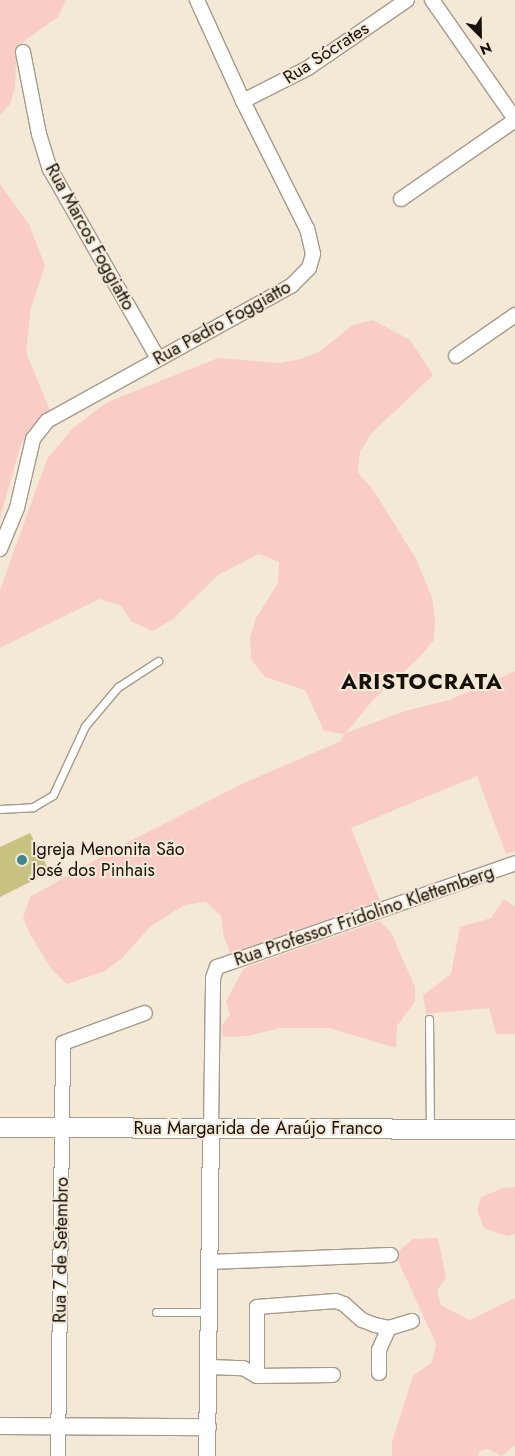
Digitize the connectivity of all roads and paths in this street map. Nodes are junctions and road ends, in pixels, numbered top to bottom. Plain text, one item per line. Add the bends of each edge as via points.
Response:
1 (197, 0) edge
2 (407, 0) edge
3 (432, 0) edge
4 (23, 52) dead end
5 (243, 101) junction
6 (515, 119) edge
7 (401, 199) dead end
8 (515, 316) edge
9 (456, 356) dead end
10 (158, 358) junction
11 (0, 549) edge
12 (158, 661) dead end
13 (0, 809) edge
14 (515, 863) edge
15 (145, 1013) dead end
16 (429, 1019) dead end
17 (0, 1127) edge
18 (62, 1127) junction
19 (211, 1128) junction
20 (430, 1128) junction
21 (515, 1129) edge
22 (391, 1255) dead end
23 (210, 1262) junction
24 (156, 1312) dead end
25 (209, 1312) junction
26 (412, 1321) dead end
27 (389, 1328) junction
28 (208, 1367) junction
29 (379, 1373) dead end
30 (334, 1375) dead end
31 (258, 1376) junction
32 (0, 1426) edge
33 (58, 1426) junction
34 (208, 1427) junction
35 (58, 1456) edge
36 (207, 1456) edge

1 - 5 street, Rua Pedro Foggiatto
2 - 5 street, Rua Sócrates via 308,68
3 - 6 street
4 - 10 street, Rua Marcos Foggiatto via 38,134 50,169
5 - 10 street, Rua Pedro Foggiatto via 307,229 313,254 309,268 292,285
6 - 7 street
8 - 9 street
10 - 11 street, Rua Pedro Foggiatto via 54,416 39,430 29,450 17,508
12 - 13 lane via 118,687 85,726 53,795 33,806
14 - 19 street, Rua Professor Fridolino Klettemberg via 222,965 214,971
15 - 18 street, Rua 7 de Setembro via 63,1043
16 - 20 lane
17 - 18 main road, Rua Margarida de Araújo Franco
18 - 19 main road, Rua Margarida de Araújo Franco
18 - 33 street, Rua 7 de Setembro
19 - 20 main road, Rua Margarida de Araújo Franco
19 - 23 street
20 - 21 main road, Rua Margarida de Araújo Franco
22 - 23 street
23 - 25 street
24 - 25 lane
25 - 28 street
26 - 27 street
27 - 29 street via 379,1350
27 - 31 street via 362,1320 336,1301 256,1307
28 - 31 street via 243,1368
28 - 34 street
30 - 31 street
32 - 33 street
33 - 34 street
33 - 35 street, Rua 7 de Setembro
34 - 36 street

